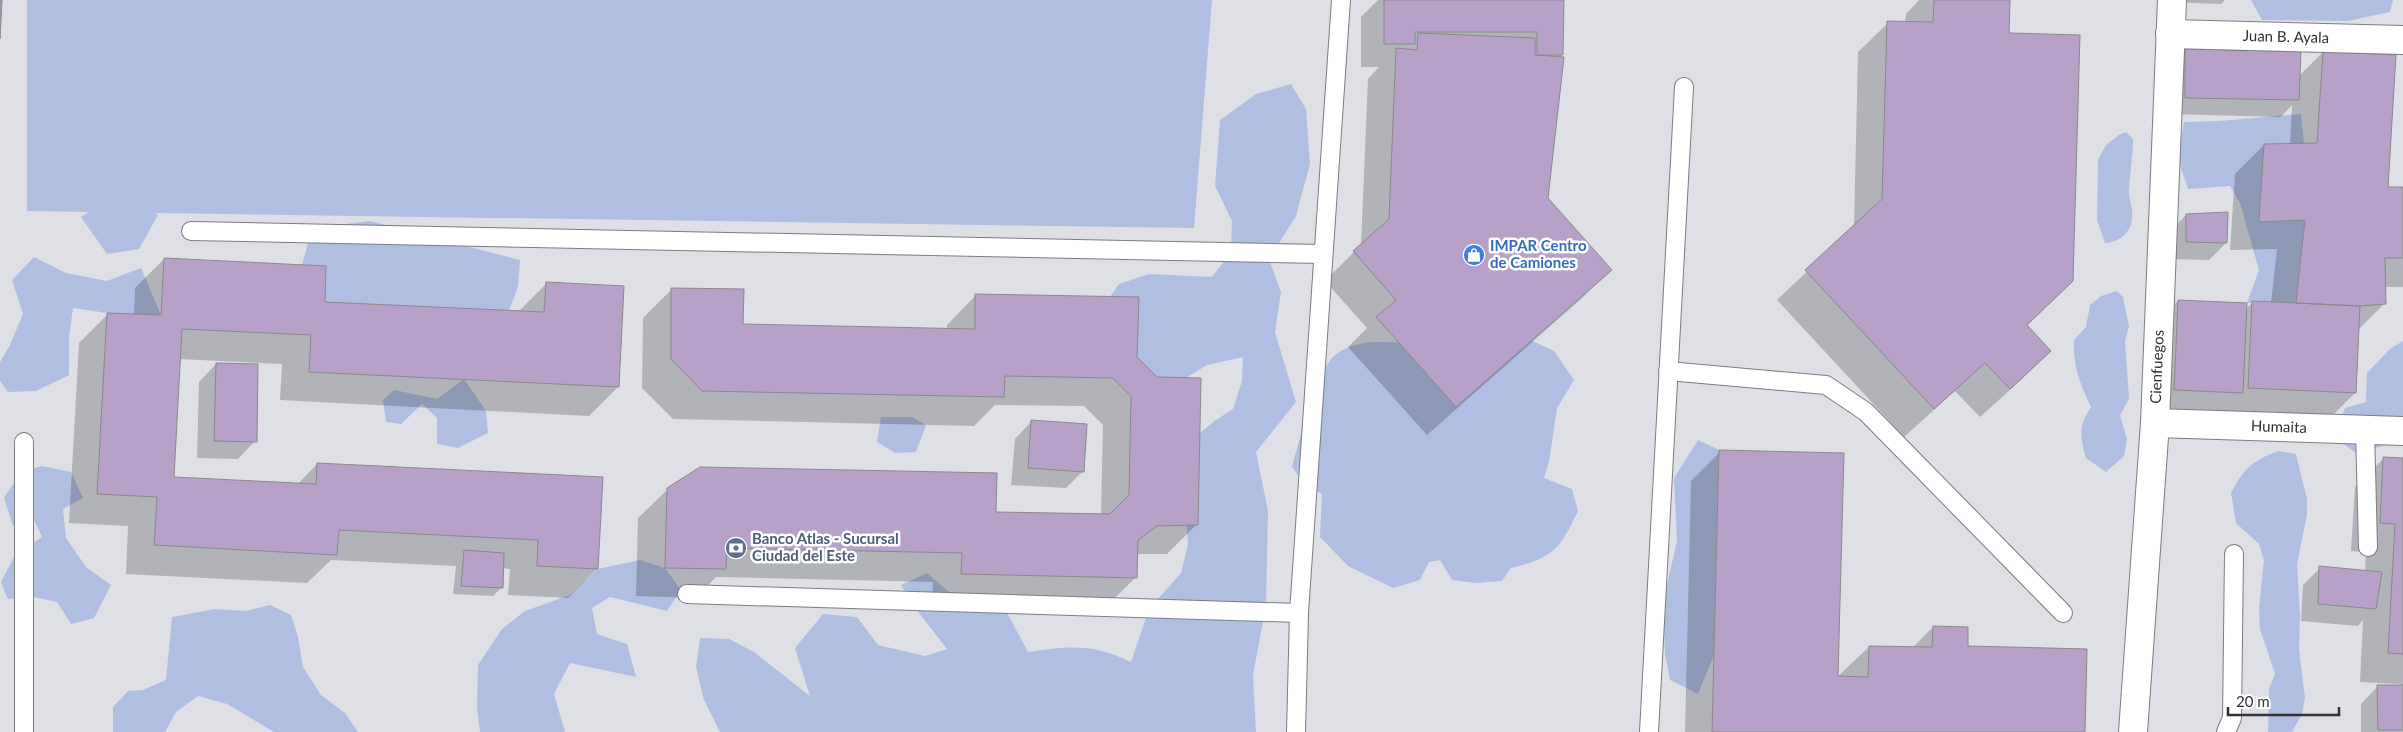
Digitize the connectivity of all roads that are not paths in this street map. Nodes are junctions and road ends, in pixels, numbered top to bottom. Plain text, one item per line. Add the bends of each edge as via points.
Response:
1 (1341, 0) edge
2 (2172, 0) edge
3 (2170, 34) junction
4 (2403, 40) edge
5 (1684, 87) dead end
6 (191, 232) dead end
7 (1324, 254) junction
8 (1668, 372) junction
9 (2155, 422) junction
10 (2366, 429) junction
11 (2403, 431) edge
12 (24, 442) dead end
13 (2368, 547) dead end
14 (2234, 554) dead end
15 (687, 594) dead end
16 (2063, 613) dead end
17 (1299, 614) junction
18 (24, 732) edge
19 (1296, 732) edge
20 (1649, 732) edge
21 (2133, 732) edge
22 (2226, 732) edge

1 - 7 lane
2 - 3 street, Cienfuegos
3 - 4 street, Juan B. Ayala
3 - 9 street, Cienfuegos
5 - 8 lane
6 - 7 lane
7 - 17 lane
8 - 16 lane via 1826,385 1866,412
8 - 20 lane
9 - 10 street, Humaita
9 - 21 street, Cienfuegos
10 - 11 street, Humaita
10 - 13 lane
12 - 18 lane
14 - 22 lane via 2232,718
15 - 17 lane
17 - 19 lane

